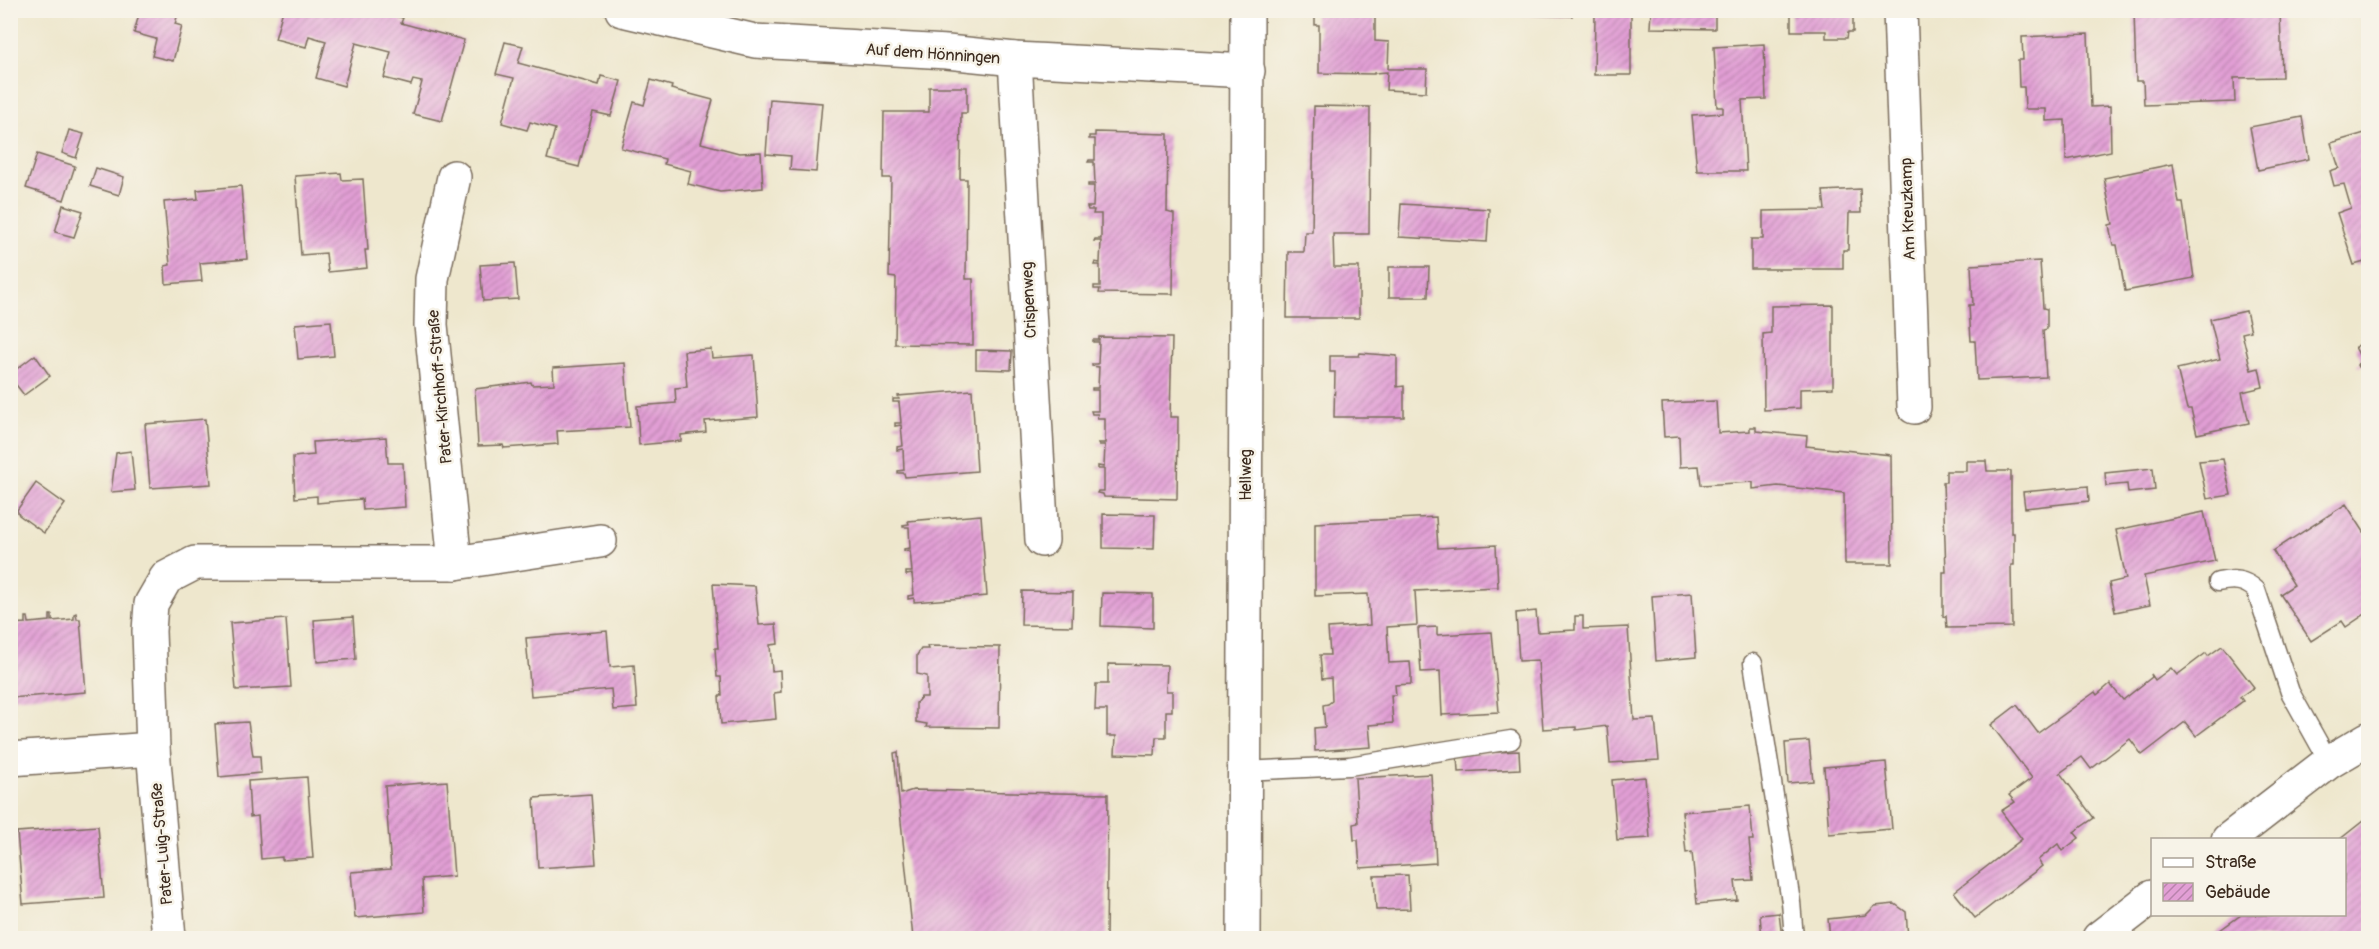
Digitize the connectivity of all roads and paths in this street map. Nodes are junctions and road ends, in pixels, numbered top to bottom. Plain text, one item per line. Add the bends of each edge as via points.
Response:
1 (622, 10) edge
2 (1247, 10) edge
3 (1899, 10) edge
4 (1015, 59) junction
5 (1248, 71) junction
6 (454, 177) dead end
7 (1914, 407) dead end
8 (1042, 540) dead end
9 (600, 541) dead end
10 (455, 563) junction
11 (2218, 582) dead end
12 (1753, 663) dead end
13 (2368, 739) edge
14 (1511, 740) dead end
15 (153, 749) junction
16 (10, 759) edge
17 (2329, 762) junction
18 (1244, 771) junction
19 (2231, 838) edge
20 (2151, 898) edge
21 (2105, 936) edge
22 (169, 939) edge
23 (1244, 939) edge
24 (1794, 939) edge

1 - 4 street, Auf dem Hönningen via 755,41
2 - 5 street, Hellweg
3 - 7 street, Am Kreuzkamp
4 - 5 street, Auf dem Hönningen
4 - 8 street, Crispenweg
5 - 18 street, Hellweg
6 - 10 street, Pater-Kirchhoff-Straße via 432,279 431,325
9 - 10 street
10 - 15 street, Pater-Luig-Straße via 195,563 166,578 151,603
11 - 17 lane via 2247,581 2256,590 2290,692
12 - 24 lane
13 - 17 street
14 - 18 lane via 1349,766
15 - 16 street
15 - 22 street, Pater-Luig-Straße
17 - 19 street
18 - 23 street, Hellweg
20 - 21 street

